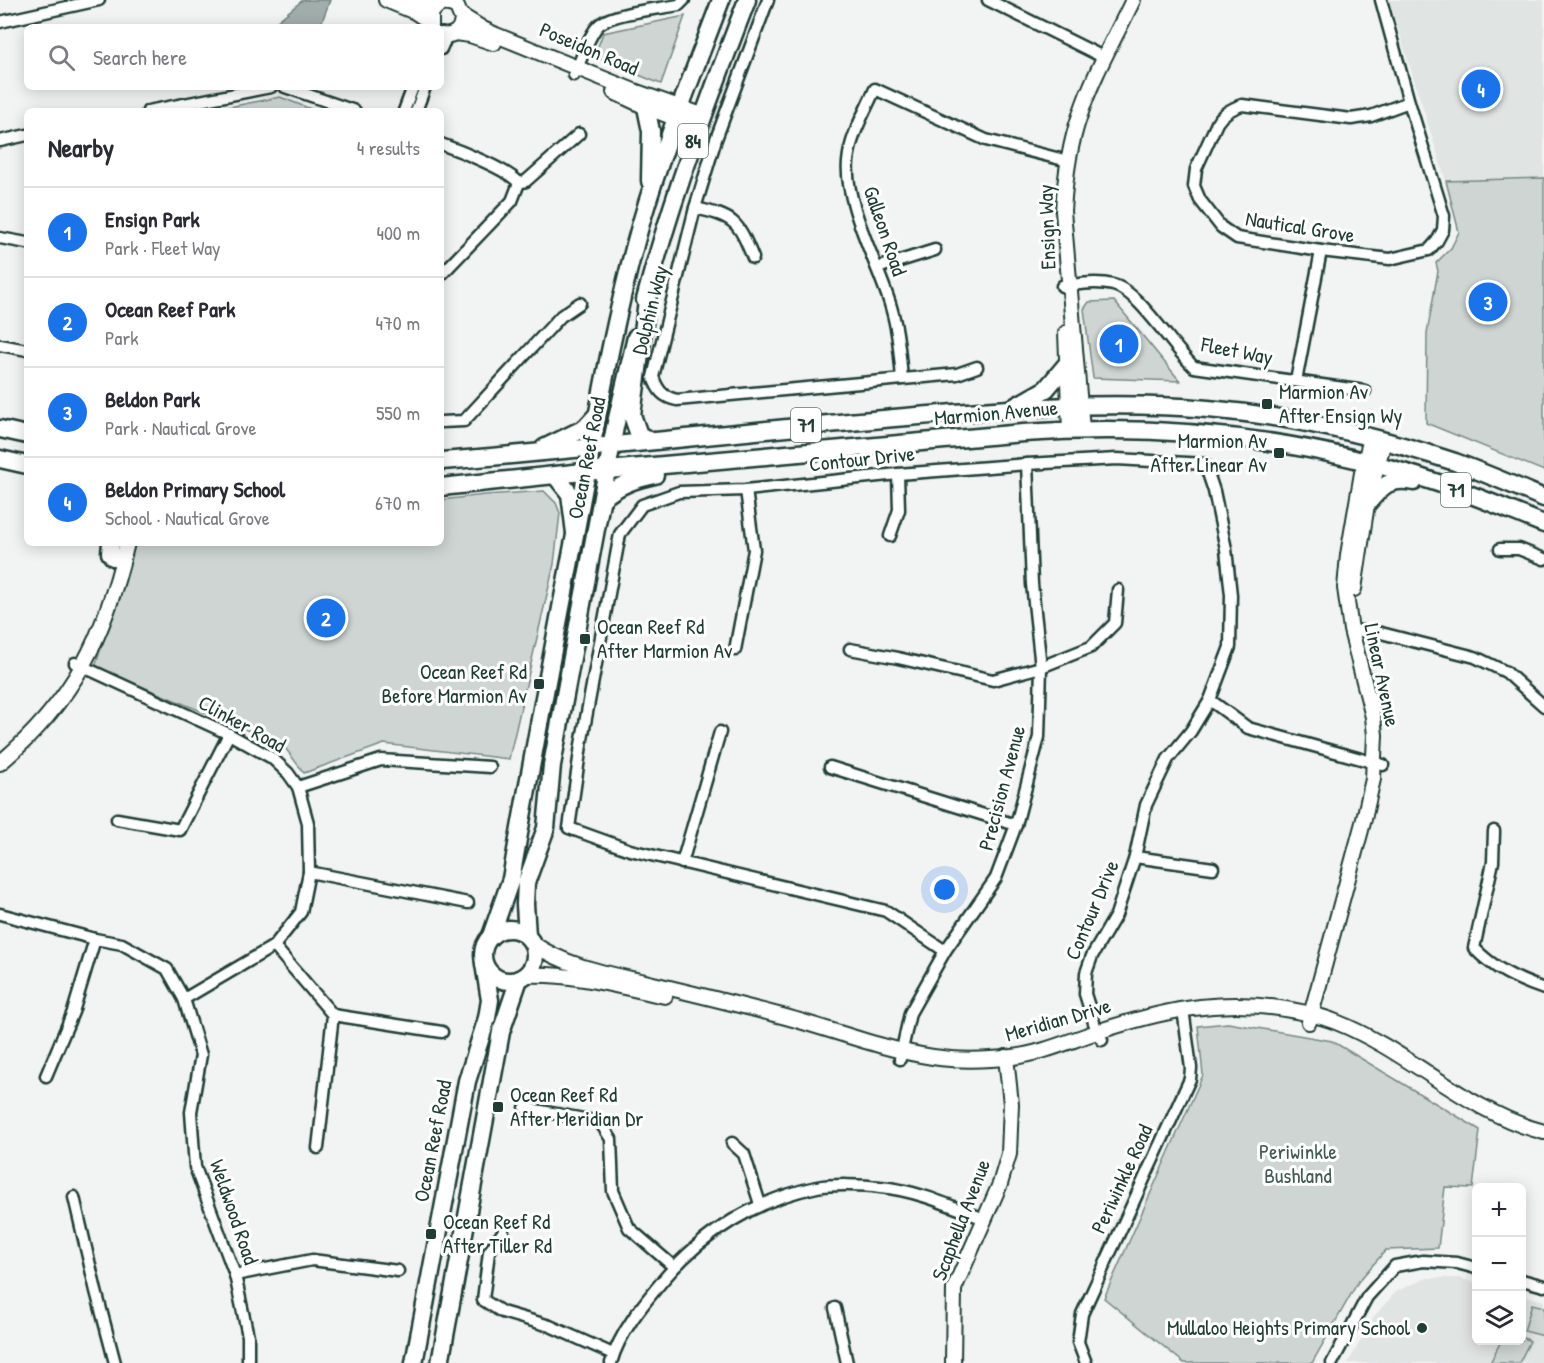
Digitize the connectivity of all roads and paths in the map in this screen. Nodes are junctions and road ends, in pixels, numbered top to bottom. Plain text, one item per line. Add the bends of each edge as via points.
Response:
1 (99, 0) edge
2 (386, 0) edge
3 (408, 0) edge
4 (684, 0) edge
5 (721, 0) edge
6 (747, 0) edge
7 (768, 0) edge
8 (988, 0) edge
9 (1123, 0) edge
10 (1133, 0) edge
11 (1381, 0) edge
12 (435, 7) junction
13 (457, 7) edge
14 (0, 22) edge
15 (430, 24) edge
16 (446, 39) edge
17 (1101, 56) junction
18 (576, 71) junction
19 (257, 90) edge
20 (294, 90) edge
21 (412, 90) edge
22 (424, 90) edge
23 (1409, 102) junction
24 (646, 107) junction
25 (170, 108) edge
26 (346, 108) edge
27 (405, 108) edge
28 (417, 108) edge
29 (678, 113) junction
30 (700, 121) junction
31 (579, 134) dead end
32 (24, 136) edge
33 (0, 141) edge
34 (444, 145) edge
35 (1064, 160) junction
36 (519, 183) junction
37 (650, 194) junction
38 (695, 208) junction
39 (0, 238) edge
40 (24, 242) edge
41 (935, 250) dead end
42 (1321, 251) junction
43 (753, 258) dead end
44 (877, 268) junction
45 (444, 272) edge
46 (1066, 285) junction
47 (649, 286) junction
48 (580, 303) dead end
49 (0, 345) edge
50 (24, 349) edge
51 (1067, 364) junction
52 (977, 367) dead end
53 (902, 379) junction
54 (1296, 381) junction
55 (1365, 391) dead end
56 (1076, 406) junction
57 (1011, 409) junction
58 (596, 416) junction
59 (444, 422) edge
60 (0, 429) edge
61 (1076, 429) junction
62 (24, 434) edge
63 (1377, 440) junction
64 (651, 441) junction
65 (612, 444) junction
66 (591, 447) junction
67 (539, 452) junction
68 (765, 457) junction
69 (0, 459) edge
70 (444, 461) edge
71 (1371, 463) junction
72 (24, 464) edge
73 (1027, 464) junction
74 (607, 471) junction
75 (586, 472) junction
76 (898, 474) junction
77 (555, 475) junction
78 (444, 487) edge
79 (746, 490) junction
80 (1544, 498) edge
81 (602, 499) junction
82 (1483, 500) junction
83 (1366, 504) junction
84 (1544, 524) edge
85 (575, 533) junction
86 (890, 537) dead end
87 (126, 546) edge
88 (113, 548) edge
89 (1500, 549) dead end
90 (1544, 560) edge
91 (1118, 590) dead end
92 (1356, 630) junction
93 (850, 649) dead end
94 (735, 650) dead end
95 (79, 665) junction
96 (1041, 667) junction
97 (1210, 700) junction
98 (1544, 706) edge
99 (720, 732) dead end
100 (229, 734) junction
101 (0, 752) edge
102 (0, 763) edge
103 (1378, 763) junction
104 (490, 766) dead end
105 (830, 767) dead end
106 (298, 787) junction
107 (117, 819) dead end
108 (1016, 825) junction
109 (1494, 831) dead end
110 (1135, 857) junction
111 (682, 863) junction
112 (1213, 868) dead end
113 (309, 872) junction
114 (468, 903) dead end
115 (0, 914) edge
116 (491, 936) junction
117 (95, 939) junction
118 (529, 940) junction
119 (274, 946) junction
120 (945, 951) junction
121 (484, 964) junction
122 (522, 977) junction
123 (1544, 988) edge
124 (184, 999) junction
125 (1184, 1013) junction
126 (333, 1015) junction
127 (1315, 1020) junction
128 (442, 1032) dead end
129 (1100, 1036) junction
130 (901, 1055) junction
131 (1007, 1062) junction
132 (46, 1076) dead end
133 (525, 1108) dead end
134 (1544, 1132) edge
135 (1544, 1141) edge
136 (732, 1143) dead end
137 (318, 1148) dead end
138 (74, 1197) dead end
139 (760, 1204) junction
140 (984, 1219) junction
141 (503, 1232) dead end
142 (674, 1267) junction
143 (1472, 1267) edge
144 (398, 1271) dead end
145 (235, 1275) junction
146 (1526, 1281) edge
147 (1544, 1286) edge
148 (835, 1308) dead end
149 (612, 1358) edge
150 (115, 1363) edge
151 (248, 1363) edge
152 (414, 1363) edge
153 (440, 1363) edge
154 (848, 1363) edge
155 (950, 1363) edge
156 (1086, 1363) edge
157 (1332, 1363) edge

1 - 14 street
2 - 15 street via 415,12
3 - 12 street
4 - 18 street via 679,5 625,14 601,24
5 - 29 main road, Ocean Reef Road / 84
6 - 30 main road, Ocean Reef Road / 84
7 - 38 street, Dolphin Way via 716,139
8 - 17 street
9 - 17 street, Ensign Way
10 - 17 street, Ensign Way
11 - 23 street, Nautical Grove
12 - 13 street via 444,3
12 - 15 street
13 - 16 street via 461,26
13 - 18 street, Poseidon Road via 483,29
16 - 18 street, Poseidon Road via 480,38
17 - 35 street, Ensign Way
18 - 24 street, Poseidon Road
18 - 29 street, Poseidon Road via 644,95
19 - 25 street
20 - 26 street
21 - 27 street
22 - 28 street
23 - 42 street, Nautical Grove via 1444,216 1437,242 1429,250 1390,259
23 - 42 street, Nautical Grove via 1351,119 1242,105 1220,117 1194,177 1200,200 1212,216 1237,238
24 - 29 street, Poseidon Road
24 - 37 main road via 651,131
29 - 30 street, Poseidon Road
29 - 37 main road, Ocean Reef Road / 84
30 - 47 main road, Ocean Reef Road / 84
31 - 36 street
32 - 33 street
34 - 36 street via 497,168
35 - 44 street, Galleon Road via 986,140 875,89 851,142 847,175
35 - 46 street, Ensign Way
36 - 45 street via 512,201
37 - 58 main road, Ocean Reef Road / 84
38 - 43 street via 723,215 741,230
38 - 53 street, Dolphin Way via 653,377 665,398
39 - 40 street
41 - 44 street
42 - 54 street
44 - 53 street, Galleon Road via 891,307
46 - 51 street, Ensign Way
46 - 54 street, Fleet Way via 1122,287 1194,367
46 - 56 street, Ensign Way
47 - 64 main road via 632,415 639,435
47 - 65 main road, Ocean Reef Road / 84
48 - 59 street via 561,316 464,421
49 - 50 street
51 - 56 street, Ensign Way
51 - 57 main road via 1046,389
52 - 53 street, Dolphin Way via 957,374
54 - 55 street, Fleet Way
56 - 57 main road, Marmion Avenue / 71
56 - 61 street, Ensign Way
56 - 63 main road, Marmion Avenue / 71 via 1209,409 1272,417
57 - 64 main road, Marmion Avenue / 71
58 - 66 main road, Ocean Reef Road / 84
58 - 67 main road via 585,428
60 - 62 main road
61 - 68 main road, Marmion Avenue / 71
61 - 71 main road, Marmion Avenue / 71 via 1230,436
63 - 71 street, Linear Avenue
63 - 80 main road, Marmion Avenue / 71 via 1457,463
64 - 65 main road, Marmion Avenue / 71
65 - 66 main road, Marmion Avenue / 71
65 - 74 main road, Ocean Reef Road
66 - 67 main road, Marmion Avenue / 71
66 - 75 main road, Ocean Reef Road
67 - 70 main road, Marmion Avenue / 71
68 - 74 main road, Marmion Avenue / 71
68 - 81 main road via 737,469 638,479
69 - 72 main road
71 - 82 main road, Marmion Avenue / 71
71 - 83 street, Linear Avenue
71 - 92 street, Linear Avenue via 1346,572 1346,604
73 - 76 street, Contour Drive
73 - 96 street, Precision Avenue via 1032,584
73 - 97 street, Contour Drive via 1117,459 1205,464 1224,538 1231,596 1230,647
74 - 75 main road, Marmion Avenue / 71
74 - 81 main road, Ocean Reef Road
75 - 77 main road, Marmion Avenue / 71
75 - 85 main road, Ocean Reef Road
76 - 79 street, Contour Drive
76 - 86 street via 899,510
77 - 78 main road, Marmion Avenue / 71
77 - 85 main road via 570,494
79 - 94 street via 754,550
79 - 111 street, Contour Drive via 679,492 642,505 620,534 581,745 569,828
81 - 118 main road, Ocean Reef Road via 552,765 546,828 526,883
82 - 83 main road via 1474,502 1399,480 1385,484
82 - 84 main road, Marmion Avenue / 71
83 - 92 street, Linear Avenue via 1355,574
85 - 116 main road, Ocean Reef Road via 511,879
87 - 95 street via 108,612
88 - 95 street via 101,607
89 - 90 street via 1519,549
91 - 96 street via 1115,624 1107,632 1091,647
92 - 98 street via 1475,657 1506,672
92 - 103 street, Linear Avenue
93 - 96 street via 993,680
95 - 100 street, Clinker Road
95 - 101 street via 46,706
95 - 102 street via 53,711
96 - 108 street, Precision Avenue via 1040,737
97 - 103 street via 1248,728
97 - 110 street, Contour Drive via 1163,768 1146,805
99 - 111 street
100 - 106 street, Clinker Road via 272,758
100 - 107 street via 180,830
103 - 127 street, Linear Avenue
104 - 106 street via 381,760
105 - 108 street
106 - 113 street, Clinker Road via 308,823
108 - 120 street, Precision Avenue via 996,878
109 - 123 street via 1493,862 1474,948 1487,962
110 - 112 street
110 - 129 street, Contour Drive via 1116,915 1086,973 1085,994
111 - 120 street, Contour Drive via 886,911
113 - 114 street
113 - 119 street, Clinker Road via 301,912
115 - 117 street, Weldwood Road
116 - 118 main road via 505,929
116 - 121 main road via 483,949
117 - 124 street, Weldwood Road via 122,944 167,969
117 - 132 street via 73,1012
118 - 122 main road via 534,960
118 - 130 street, Meridian Drive via 549,955 571,964 780,1015
119 - 124 street, Clinker Road
119 - 126 street
120 - 130 street, Precision Avenue via 910,1013
121 - 122 main road via 502,981
121 - 152 main road, Ocean Reef Road via 490,1000 487,1018 462,1107
122 - 130 street, Meridian Drive via 571,976
122 - 153 main road via 501,1032
124 - 145 street, Weldwood Road via 201,1055 191,1112 195,1167
125 - 127 street, Meridian Drive
125 - 129 street, Meridian Drive
125 - 156 street, Periwinkle Road via 1190,1079 1082,1314 1078,1342
126 - 128 street
126 - 137 street
127 - 134 street, Meridian Drive via 1335,1021 1498,1116
127 - 135 street, Meridian Drive via 1362,1044 1480,1117
129 - 131 street, Meridian Drive
130 - 131 street, Meridian Drive
131 - 140 street, Scaphella Avenue via 1011,1104 1009,1154
133 - 142 street via 600,1122 611,1139 613,1191 629,1228
136 - 139 street via 744,1154
138 - 150 street
139 - 140 street via 818,1186 881,1187 933,1199
139 - 142 street via 717,1229
140 - 155 street, Scaphella Avenue via 954,1289
141 - 149 street via 489,1252 483,1300 502,1312 550,1326
142 - 149 street via 641,1307
143 - 157 street via 1423,1261 1395,1266 1368,1297
144 - 145 street via 312,1260
145 - 151 street, Weldwood Road via 248,1336
146 - 147 street
148 - 154 street

